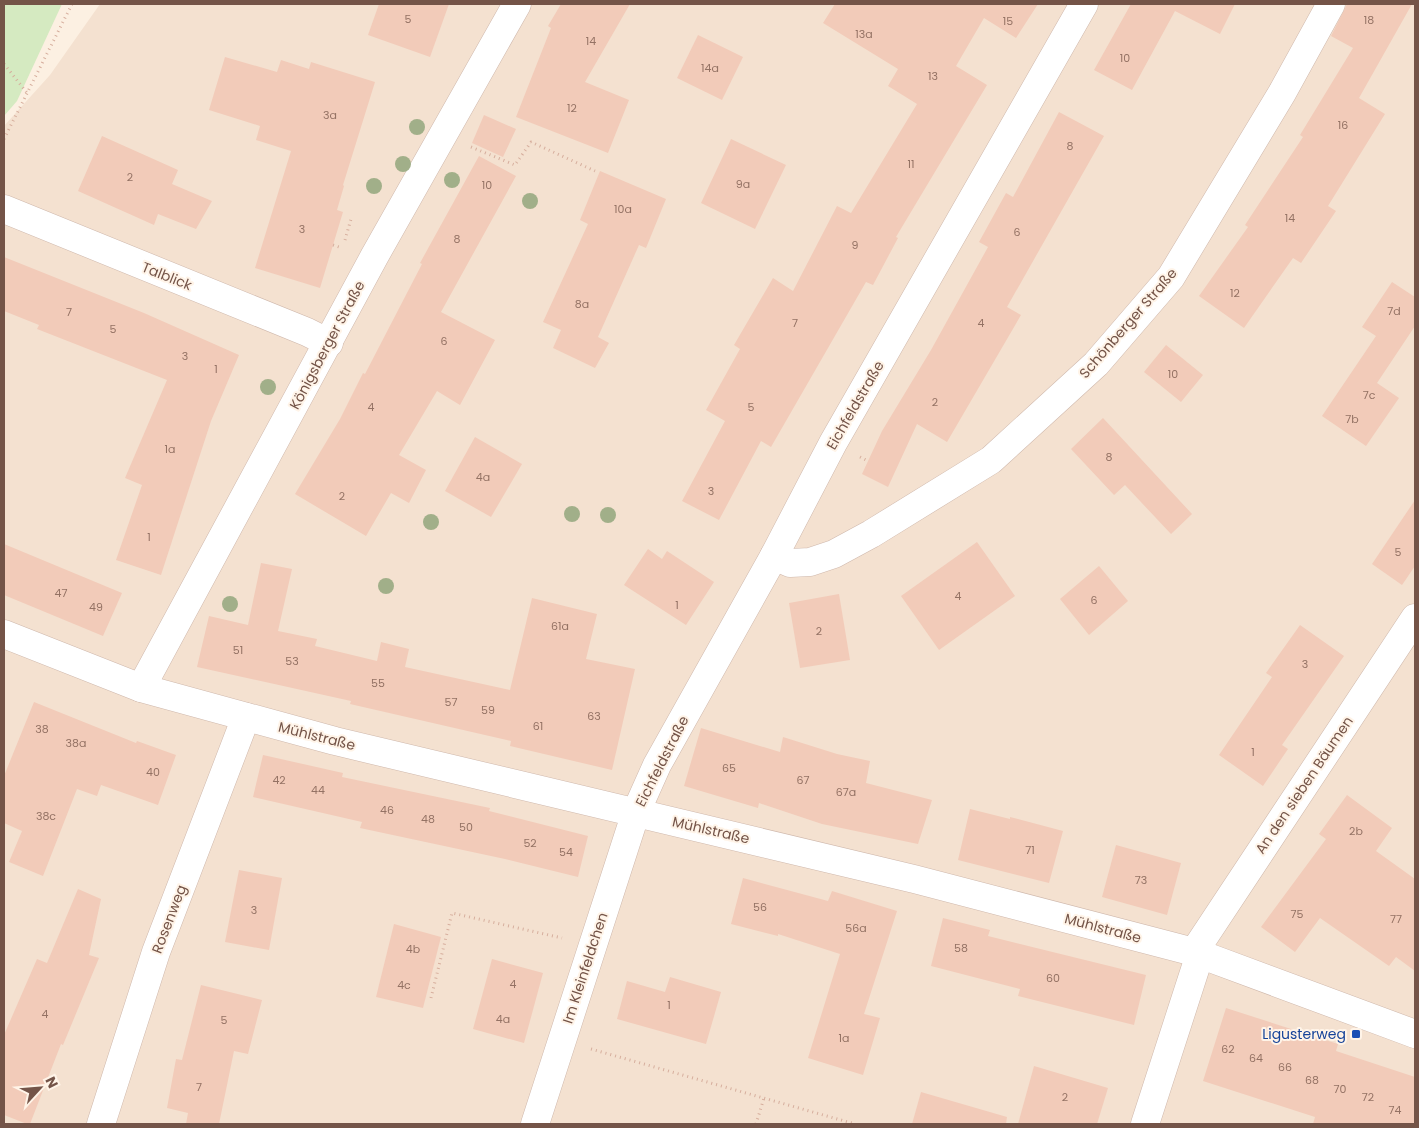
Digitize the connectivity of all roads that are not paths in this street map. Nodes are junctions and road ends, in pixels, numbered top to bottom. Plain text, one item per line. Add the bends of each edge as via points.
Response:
1 (517, 4) edge
2 (1084, 4) edge
3 (1331, 4) edge
4 (4, 209) edge
5 (329, 343) junction
6 (774, 556) junction
7 (1415, 618) edge
8 (4, 634) edge
9 (141, 688) junction
10 (246, 717) junction
11 (636, 812) junction
12 (1197, 953) junction
13 (1415, 1034) edge
14 (101, 1124) edge
15 (535, 1124) edge
16 (1145, 1124) edge

1 - 5 street, Königsberger Straße
2 - 6 street, Eichfeldstraße via 833,443
3 - 6 street, Schönberger Straße via 1282,93 1171,277 1096,364 991,460 871,534 834,554 810,562 790,563
4 - 5 street, Talblick
5 - 9 street, Königsberger Straße
6 - 11 street, Eichfeldstraße via 657,764
7 - 12 street, An den sieben Bäumen
8 - 9 street, Mühlstraße
9 - 10 street, Mühlstraße
10 - 11 street, Mühlstraße via 345,744
10 - 14 street, Rosenweg via 156,952
11 - 12 street, Mühlstraße via 914,879
11 - 15 street, Im Kleinfeldchen
12 - 13 street, Mühlstraße
12 - 16 street

